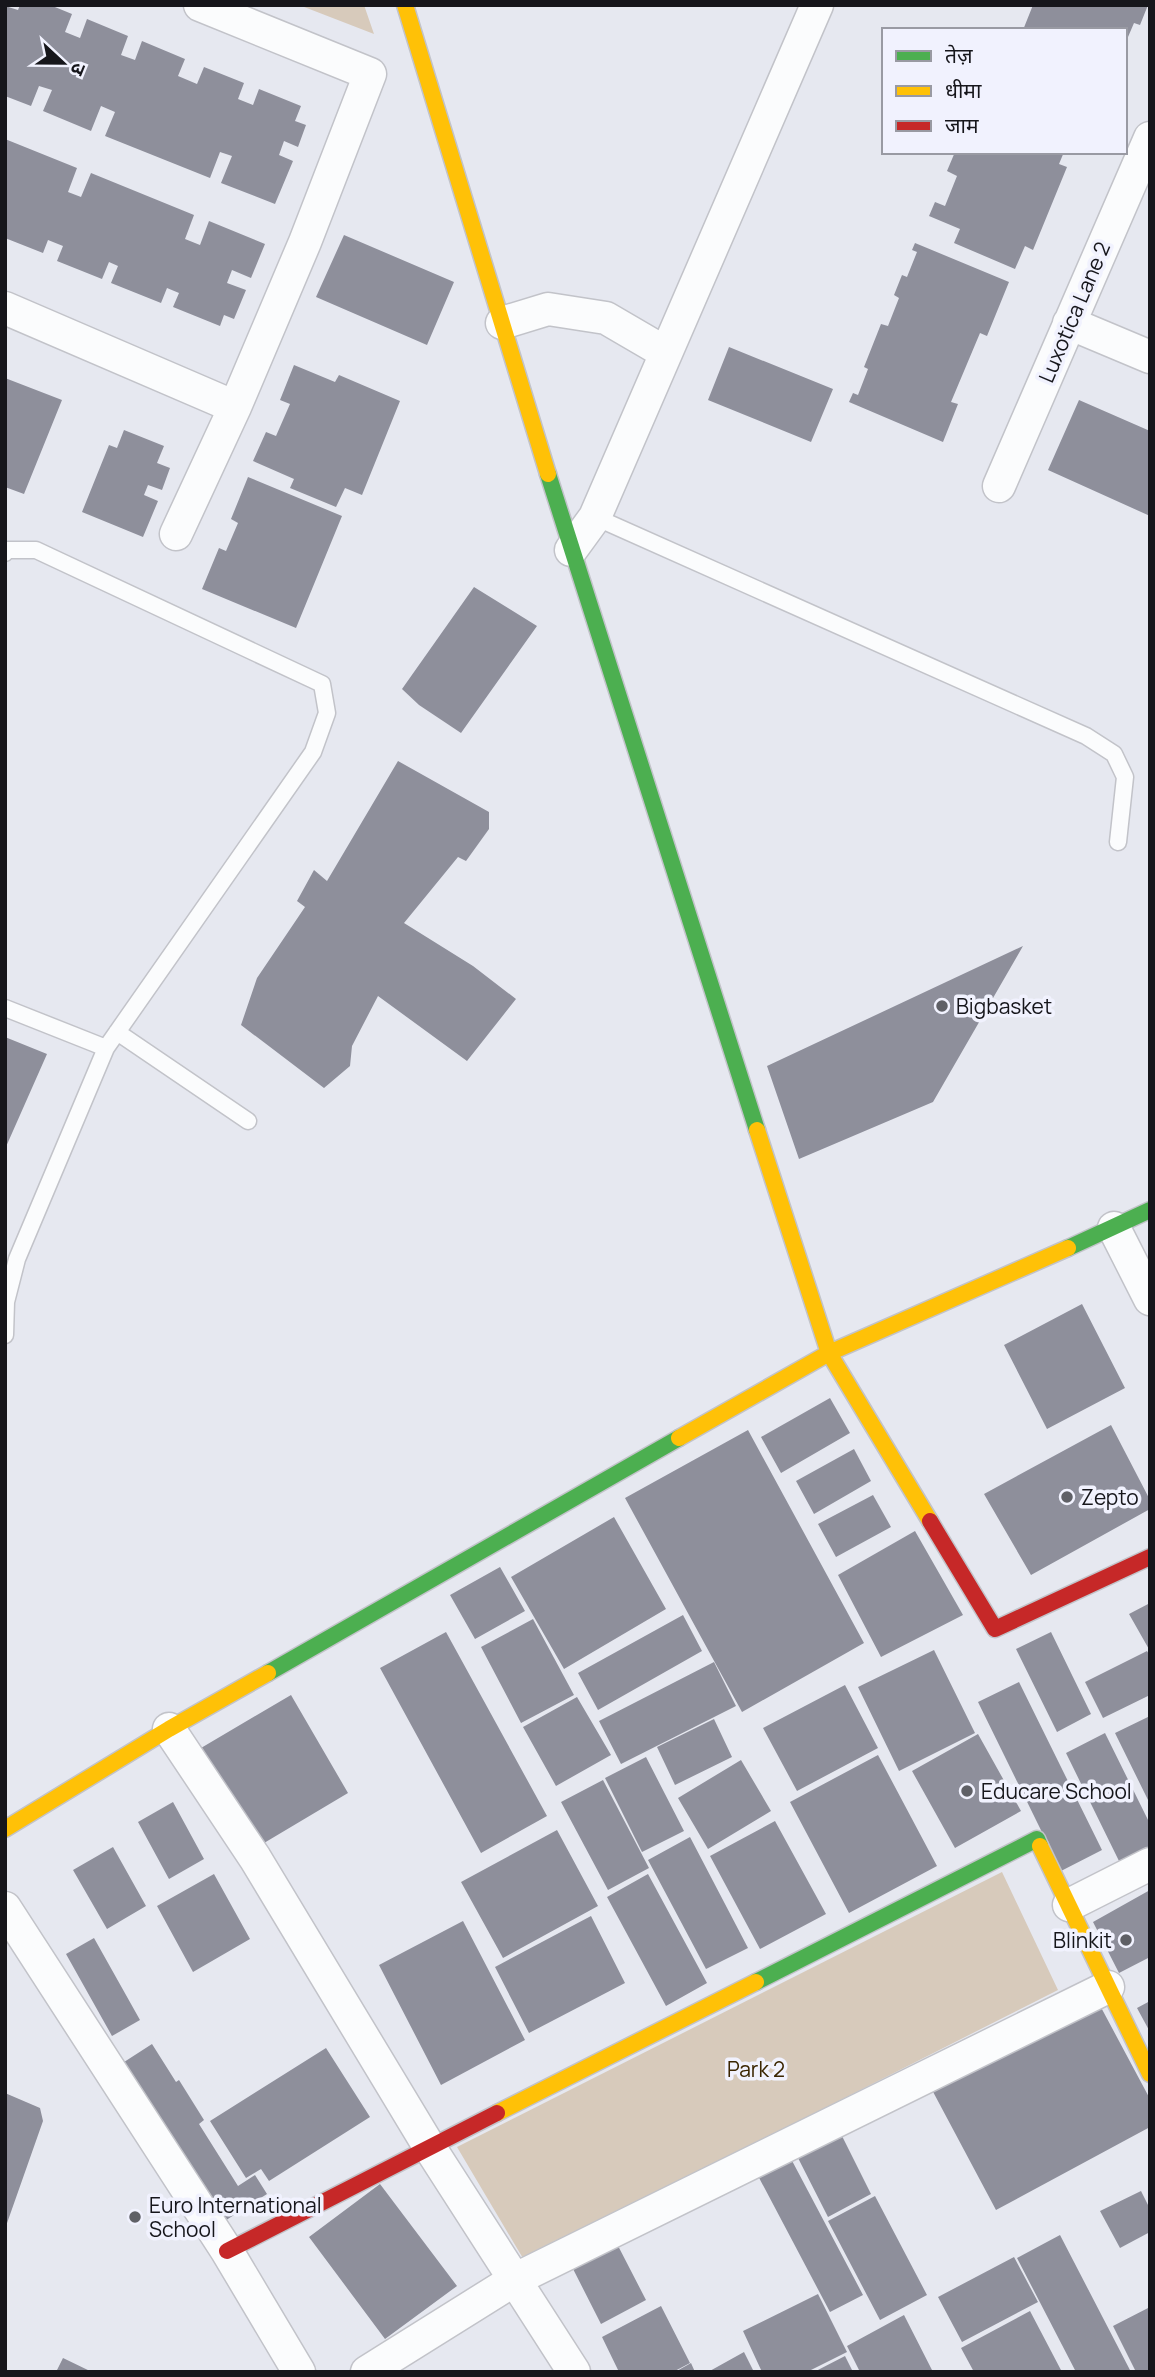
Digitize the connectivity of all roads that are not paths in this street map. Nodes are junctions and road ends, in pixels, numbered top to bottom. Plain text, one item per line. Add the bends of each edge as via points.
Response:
1 (200, 5) edge
2 (817, 5) edge
3 (406, 6) edge
4 (1150, 138) edge
5 (5, 307) edge
6 (502, 323) junction
7 (1069, 323) junction
8 (666, 354) junction
9 (1150, 357) edge
10 (235, 407) junction
11 (999, 486) dead end
12 (595, 517) junction
13 (176, 534) dead end
14 (571, 550) junction
15 (5, 553) edge
16 (1118, 842) dead end
17 (5, 1008) edge
18 (117, 1032) junction
19 (106, 1048) junction
20 (248, 1121) dead end
21 (1150, 1210) edge
22 (1114, 1228) junction
23 (1150, 1299) edge
24 (5, 1335) edge
25 (829, 1353) junction
26 (1150, 1557) edge
27 (169, 1729) junction
28 (5, 1829) edge
29 (1150, 1864) edge
30 (1069, 1905) junction
31 (5, 1908) edge
32 (1108, 1987) junction
33 (1150, 2074) edge
34 (430, 2148) junction
35 (228, 2251) junction
36 (514, 2280) junction
37 (299, 2372) edge
38 (367, 2372) edge
39 (575, 2372) edge

1 - 10 street via 370,74
2 - 8 street
3 - 6 street
4 - 7 street, Luxotica Lane 2
5 - 10 street
6 - 8 street via 548,309 606,318
6 - 14 street
7 - 9 street
7 - 11 street, Luxotica Lane 2
8 - 12 street
10 - 13 street
12 - 14 street
12 - 16 lane via 1086,736 1114,754 1125,777
14 - 25 street
15 - 18 lane via 36,550 322,684 327,713 313,752
17 - 19 lane
18 - 19 lane
18 - 20 lane
19 - 24 lane via 17,1258 6,1302
21 - 22 street
22 - 23 street
22 - 25 street
25 - 26 street via 995,1629
25 - 27 street
27 - 28 street
27 - 34 street via 256,1858
29 - 30 street
30 - 32 street
30 - 34 street via 1037,1839
31 - 35 street
32 - 33 street
32 - 36 street
34 - 35 street
34 - 36 street
35 - 37 street
36 - 38 street
36 - 39 street

